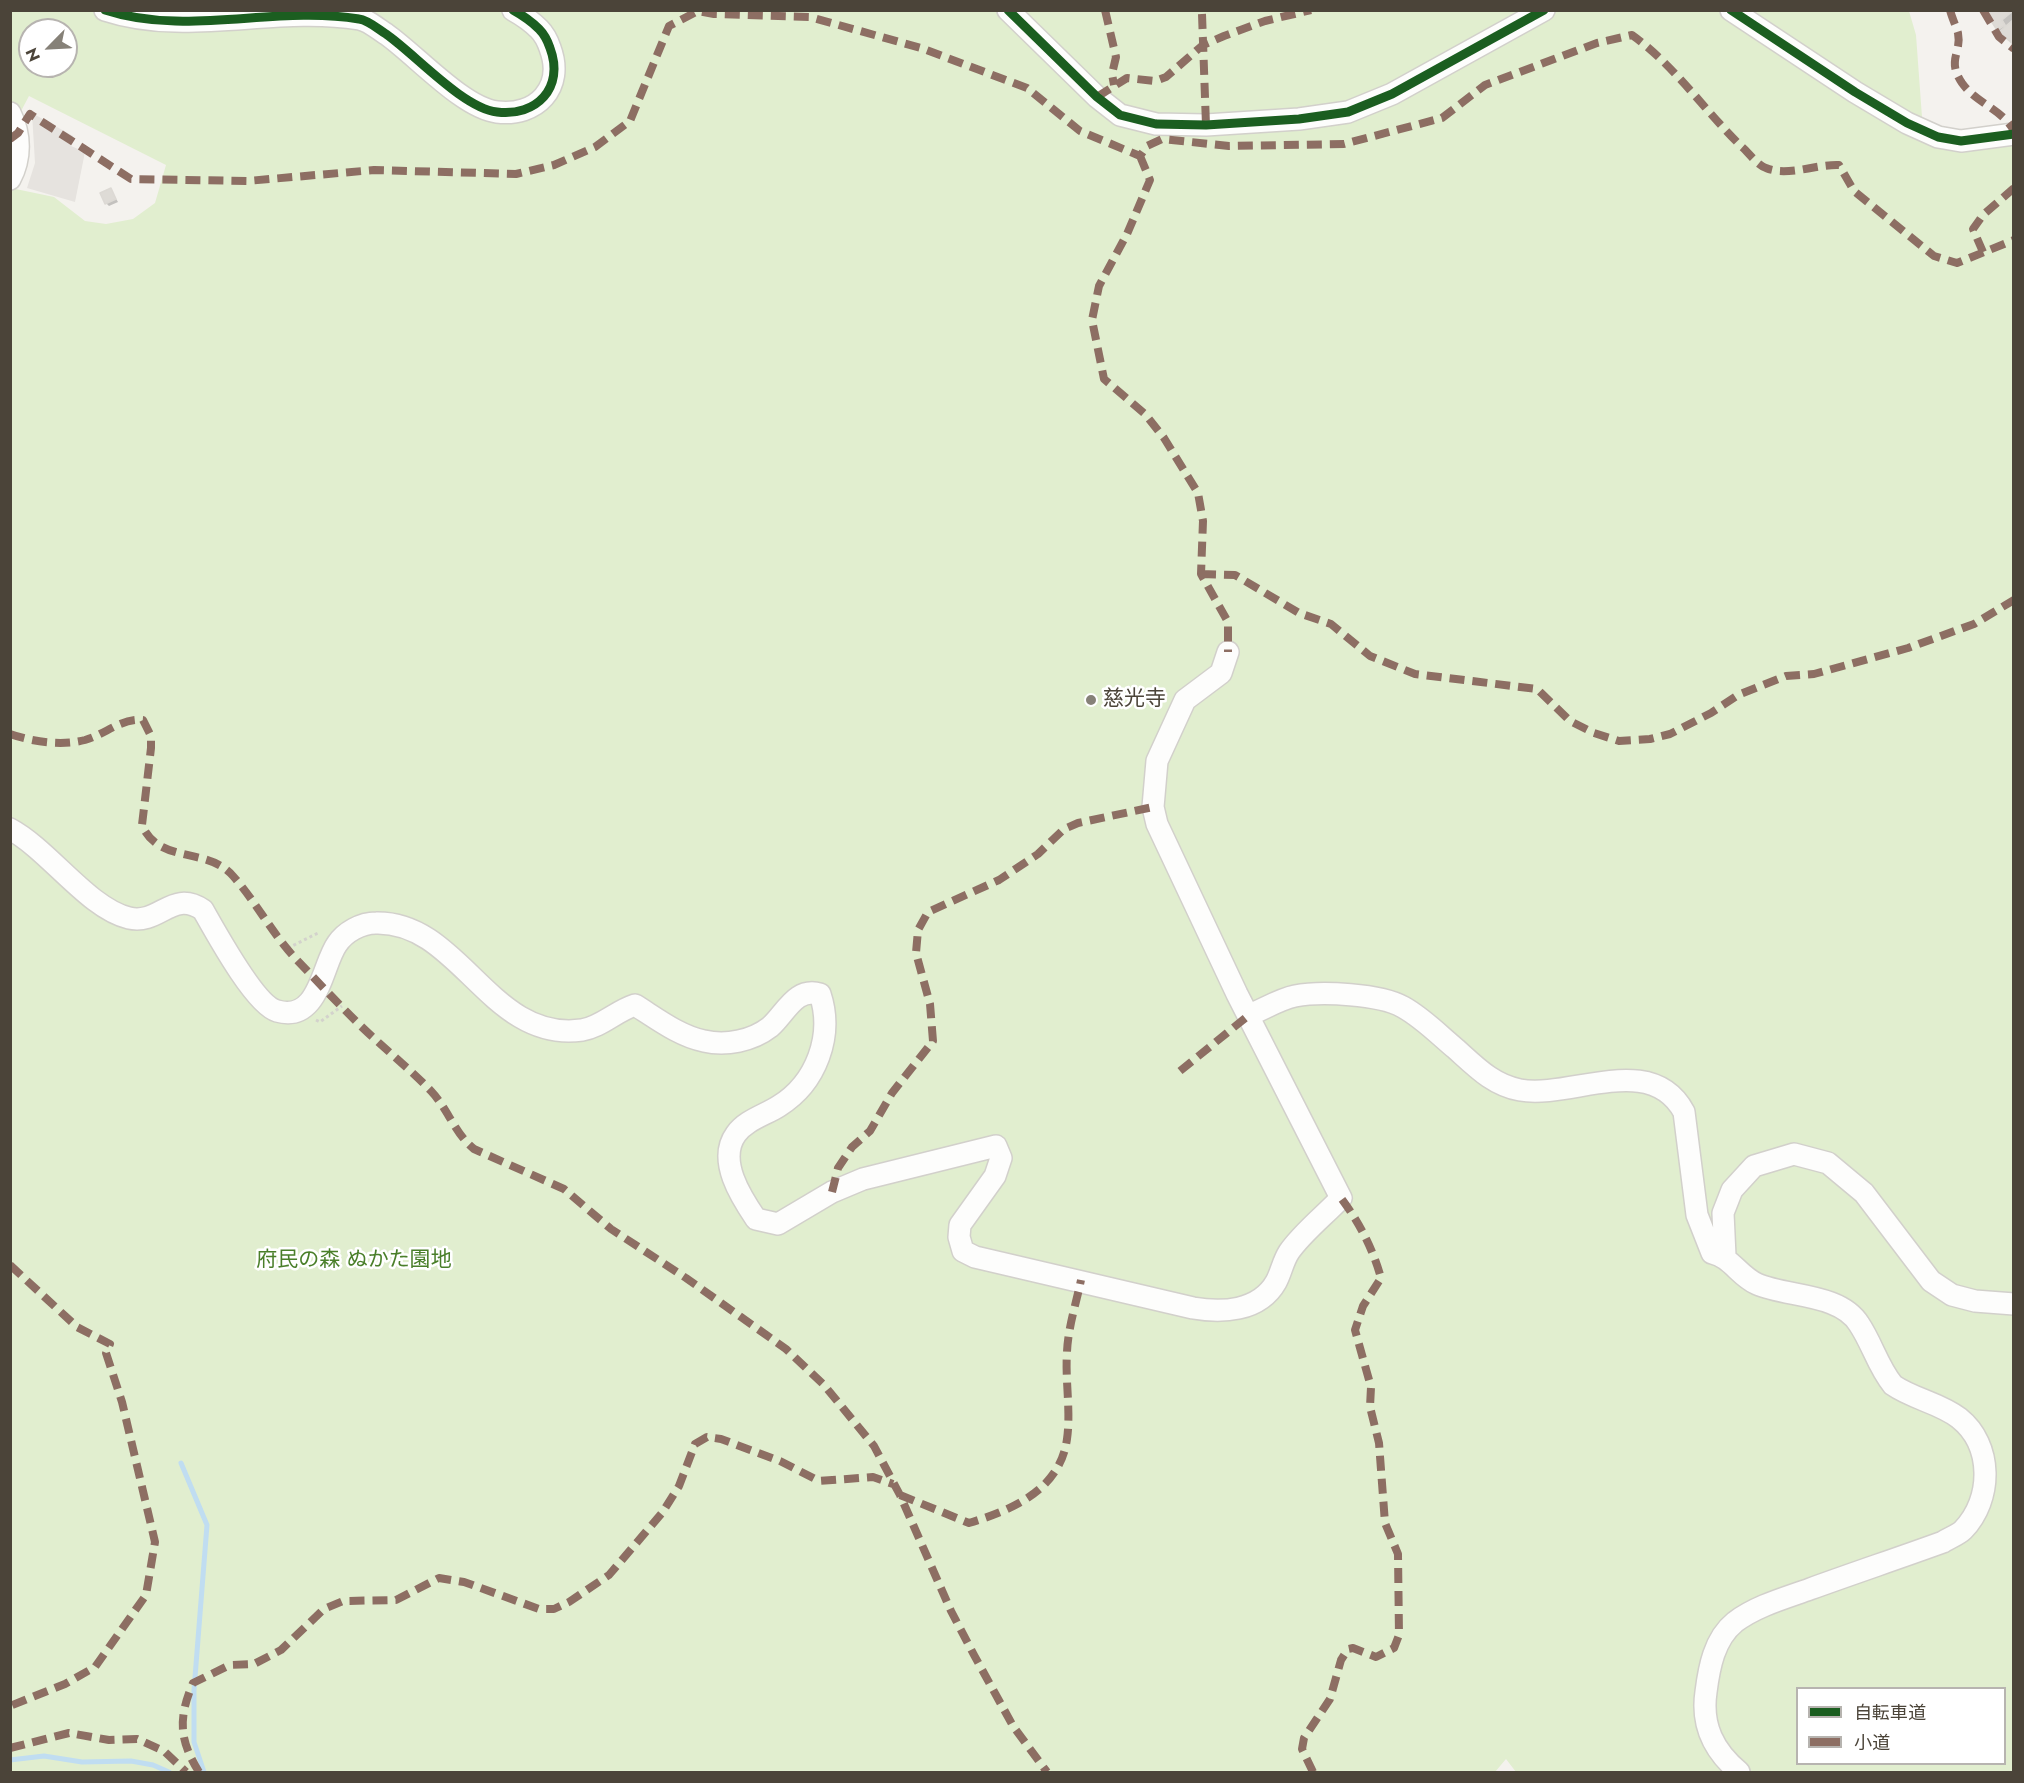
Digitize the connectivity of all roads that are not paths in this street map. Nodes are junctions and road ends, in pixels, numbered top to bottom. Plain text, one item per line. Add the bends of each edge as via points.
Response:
1 (105, 10) edge
2 (513, 10) edge
3 (1008, 10) edge
4 (1544, 10) edge
5 (1731, 10) edge
6 (10, 113) edge
7 (2013, 134) edge
8 (10, 179) edge
9 (1228, 652) dead end
10 (10, 829) edge
11 (1249, 1015) junction
12 (1725, 1256) junction
13 (2013, 1304) edge
14 (1738, 1773) edge

1 - 2 street via 163,22 291,16 362,19 467,100 484,110 518,113 544,97 554,79 554,59 541,30
3 - 4 street via 1120,115 1156,124 1206,125 1348,112 1392,94
5 - 7 street via 1855,92 1938,137 1961,141
6 - 8 street via 18,133 18,146 17,165
9 - 11 street via 1221,673 1185,700 1157,761 1154,807 1156,824
10 - 11 street via 44,851 84,891 128,918 144,919 182,901 193,903 202,910 240,972 265,1004 276,1011 292,1012 306,1006 325,977 337,944 355,928 372,923 395,923 442,949 507,1011 551,1030 581,1030 635,1005 684,1035 705,1042 735,1043 770,1027 797,997 810,991 820,994 825,1008 823,1045 809,1079 800,1092 735,1135 729,1157 737,1190 756,1219 778,1224 832,1192 863,1179 996,1146 1001,1158 994,1176 960,1225 958,1237 963,1251 975,1257 1214,1311 1239,1309 1264,1294 1275,1284 1289,1252 1341,1198
11 - 12 street via 1294,997 1320,995 1389,1001 1425,1022 1481,1073 1519,1090 1539,1091 1620,1079 1665,1089 1676,1097 1684,1112 1692,1193 1701,1226 1712,1252
12 - 13 street via 1722,1213 1732,1190 1754,1166 1794,1154 1828,1163 1864,1193 1931,1281 1952,1295
12 - 14 street via 1757,1284 1802,1294 1849,1313 1859,1322 1893,1384 1957,1416 1970,1428 1985,1458 1984,1491 1963,1530 1943,1542 1774,1602 1733,1623 1717,1644 1708,1672 1704,1706 1706,1725 1716,1749

